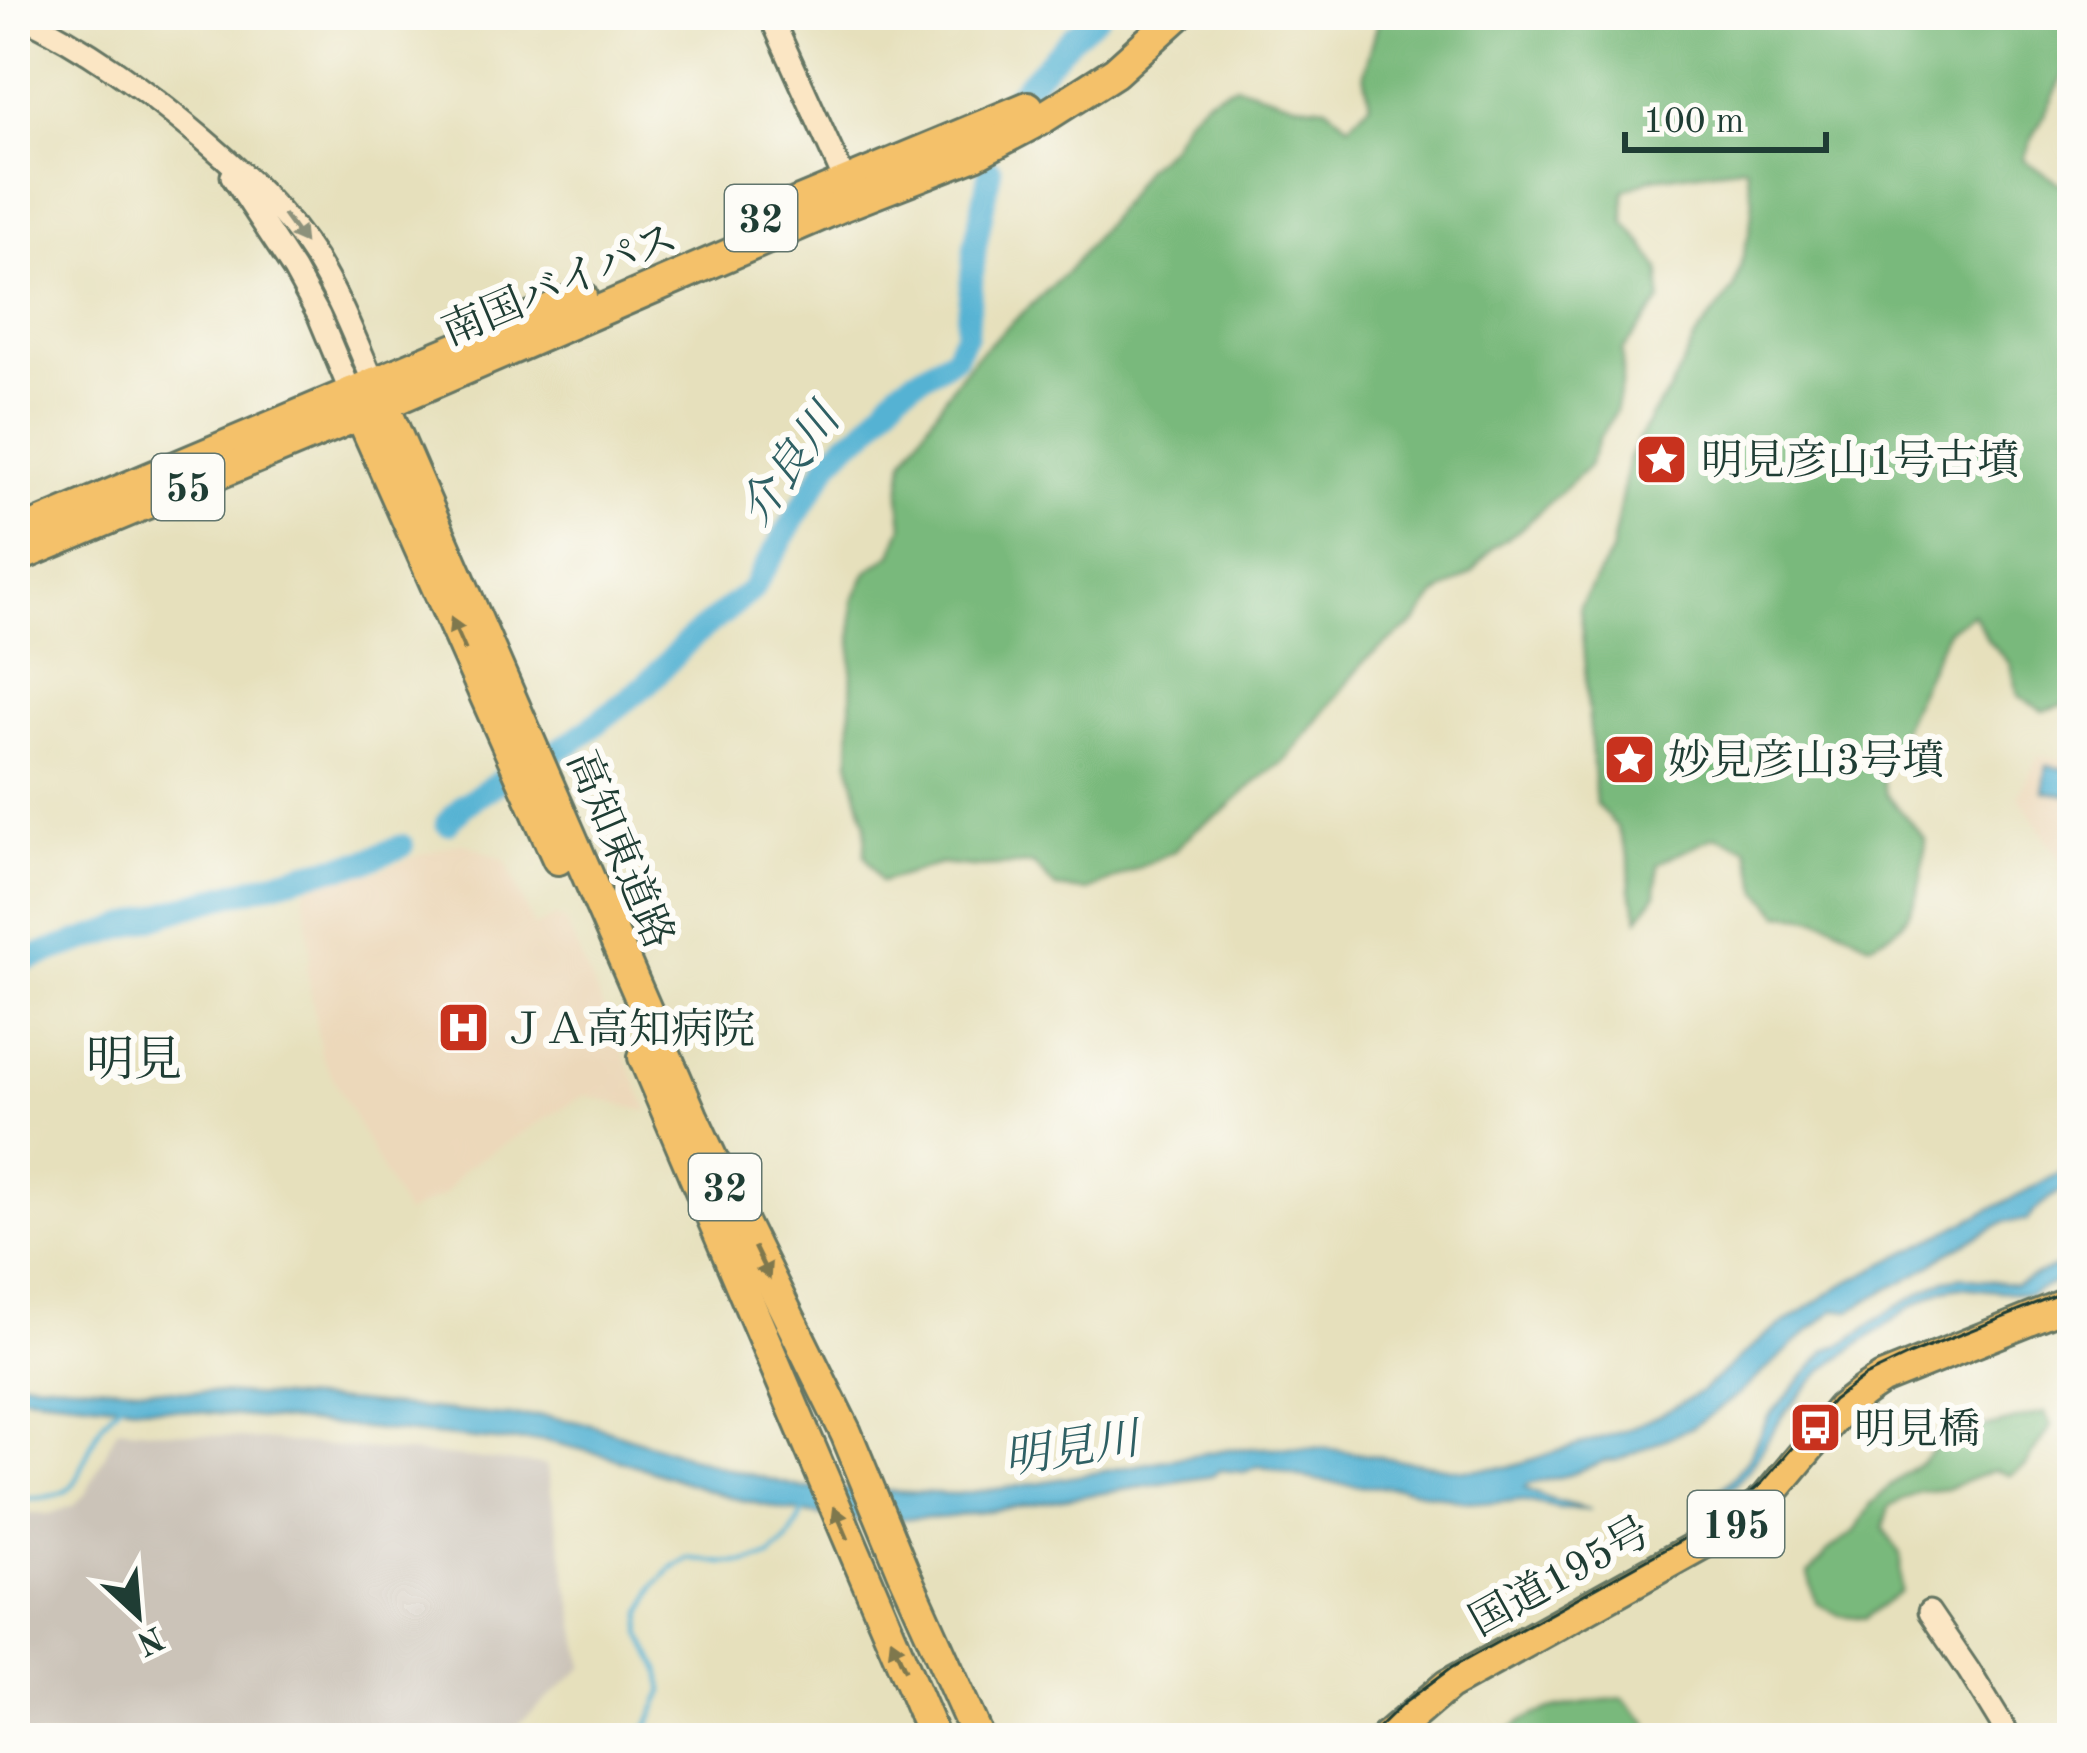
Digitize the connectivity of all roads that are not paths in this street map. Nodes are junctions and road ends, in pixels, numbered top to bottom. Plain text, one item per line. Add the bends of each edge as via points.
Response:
1 (20, 15) edge
2 (770, 15) edge
3 (1154, 15) edge
4 (1178, 15) edge
5 (844, 193) junction
6 (367, 399) junction
7 (15, 535) edge
8 (15, 558) edge
9 (2072, 1303) edge
10 (1928, 1612) dead end
11 (934, 1738) edge
12 (978, 1738) edge
13 (1386, 1738) edge
14 (2010, 1738) edge

1 - 6 main road via 143,89 211,146
2 - 5 main road
3 - 5 highway, 南国バイパス / 32 via 1035,104
4 - 5 highway, 南国バイパス / 32 via 1115,72 1041,119 975,154
5 - 6 highway, 南国バイパス / 32
6 - 7 highway, 南国バイパス / 55
6 - 8 highway, 南国バイパス / 55
11 -> 6 highway, 高知東道路 / 32
6 -> 12 highway, 高知東道路 / 32 via 500,669 674,1076 846,1433
9 - 13 highway, 国道195号 / 195 via 1882,1379 1841,1409 1748,1516 1448,1685
10 - 14 main road

